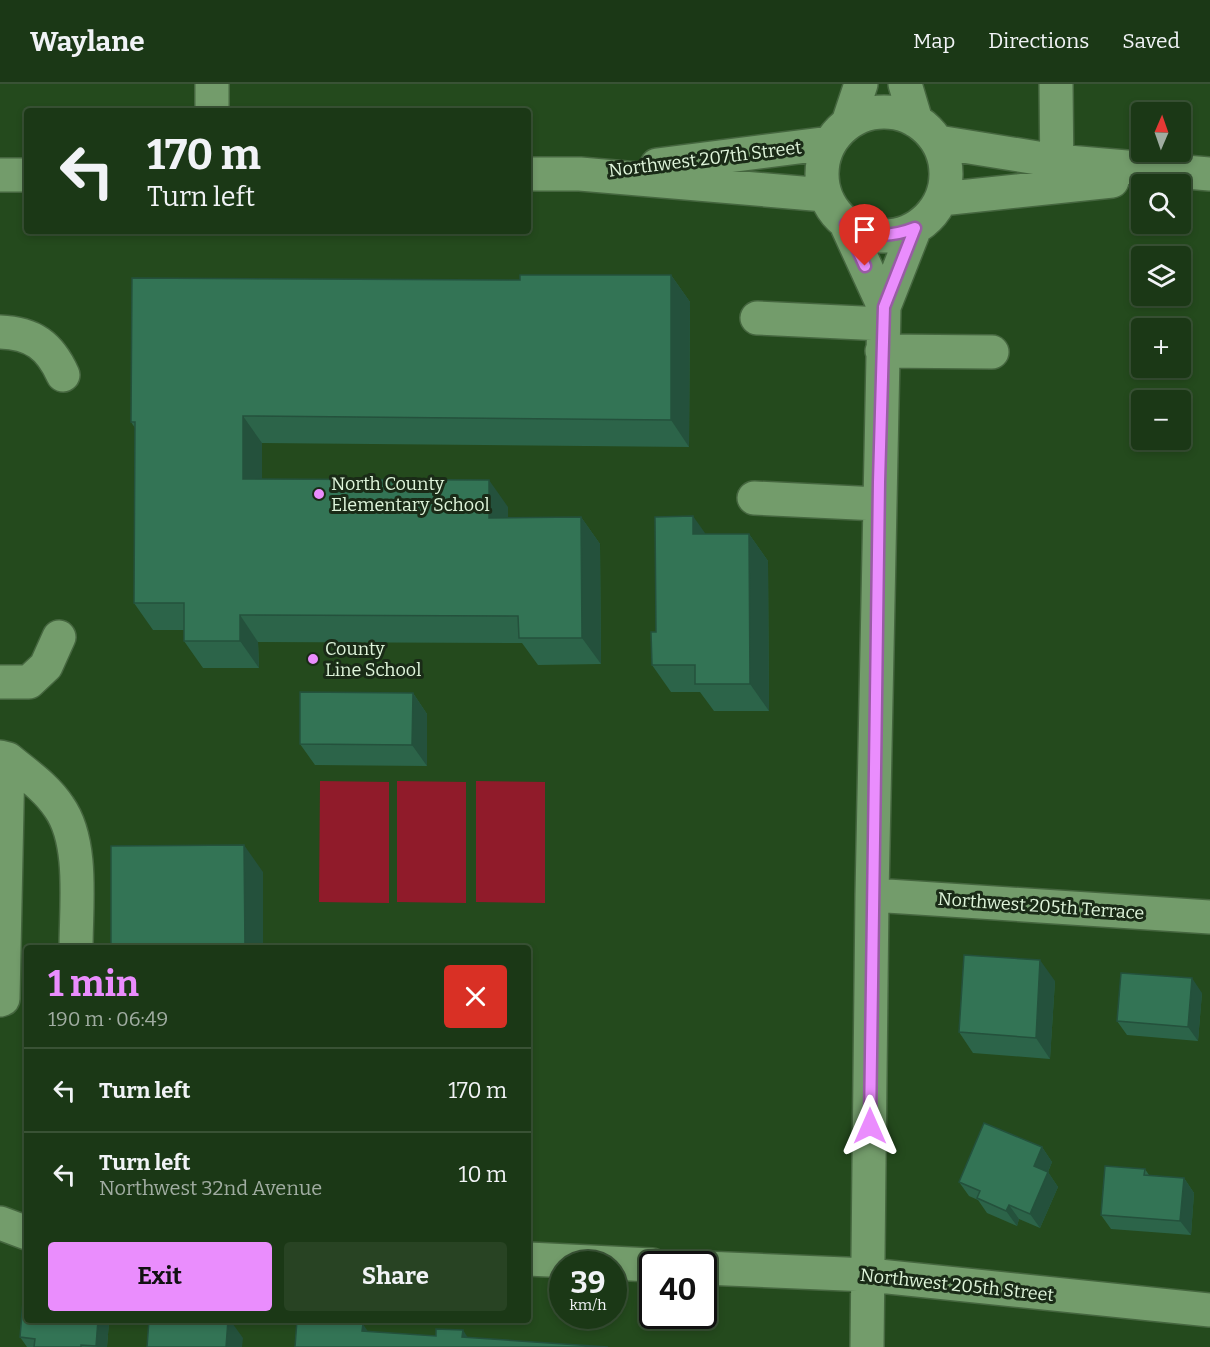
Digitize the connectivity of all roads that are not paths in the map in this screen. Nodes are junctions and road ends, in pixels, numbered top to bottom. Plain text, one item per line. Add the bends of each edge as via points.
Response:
1 (212, 84) edge
2 (861, 84) edge
3 (905, 84) edge
4 (1056, 84) edge
5 (212, 108) edge
6 (927, 131) junction
7 (839, 133) junction
8 (1057, 173) junction
9 (531, 174) edge
10 (580, 174) junction
11 (1208, 174) edge
12 (0, 175) edge
13 (24, 176) edge
14 (825, 195) junction
15 (941, 199) junction
16 (846, 224) junction
17 (915, 228) junction
18 (757, 318) dead end
19 (883, 327) junction
20 (0, 332) edge
21 (992, 352) dead end
22 (63, 375) dead end
23 (754, 498) dead end
24 (878, 504) junction
25 (59, 637) dead end
26 (0, 682) edge
27 (4, 758) edge
28 (872, 895) junction
29 (1210, 917) edge
30 (76, 945) edge
31 (0, 1000) edge
32 (0, 1223) edge
33 (24, 1232) edge
34 (531, 1260) edge
35 (639, 1264) edge
36 (717, 1269) edge
37 (869, 1275) junction
38 (1210, 1310) edge
39 (867, 1347) edge

1 - 5 street
2 - 7 street
3 - 6 street
4 - 8 street
6 - 7 street via 900,114 882,112 864,116
6 - 8 street
6 - 15 street via 946,170
7 - 10 street, Northwest 207th Street
7 - 14 street via 822,169
8 - 11 street
8 - 15 street
9 - 10 street, Northwest 207th Street
10 - 14 street, Northwest 207th Street
12 - 13 street
14 - 16 street
15 - 17 street via 935,211
16 - 17 street via 880,236 898,235
16 - 19 street
17 - 19 street
18 - 19 street
19 - 21 street
19 - 24 street
20 - 22 street via 39,340 55,357
23 - 24 street
24 - 28 street
25 - 26 street via 46,666 29,682
27 - 30 street via 43,787 60,807 70,829 75,851
27 - 31 street
28 - 29 street, Northwest 205th Terrace
28 - 37 street
32 - 33 street
34 - 35 street
36 - 37 street, Northwest 205th Street
37 - 38 street, Northwest 205th Street
37 - 39 street

